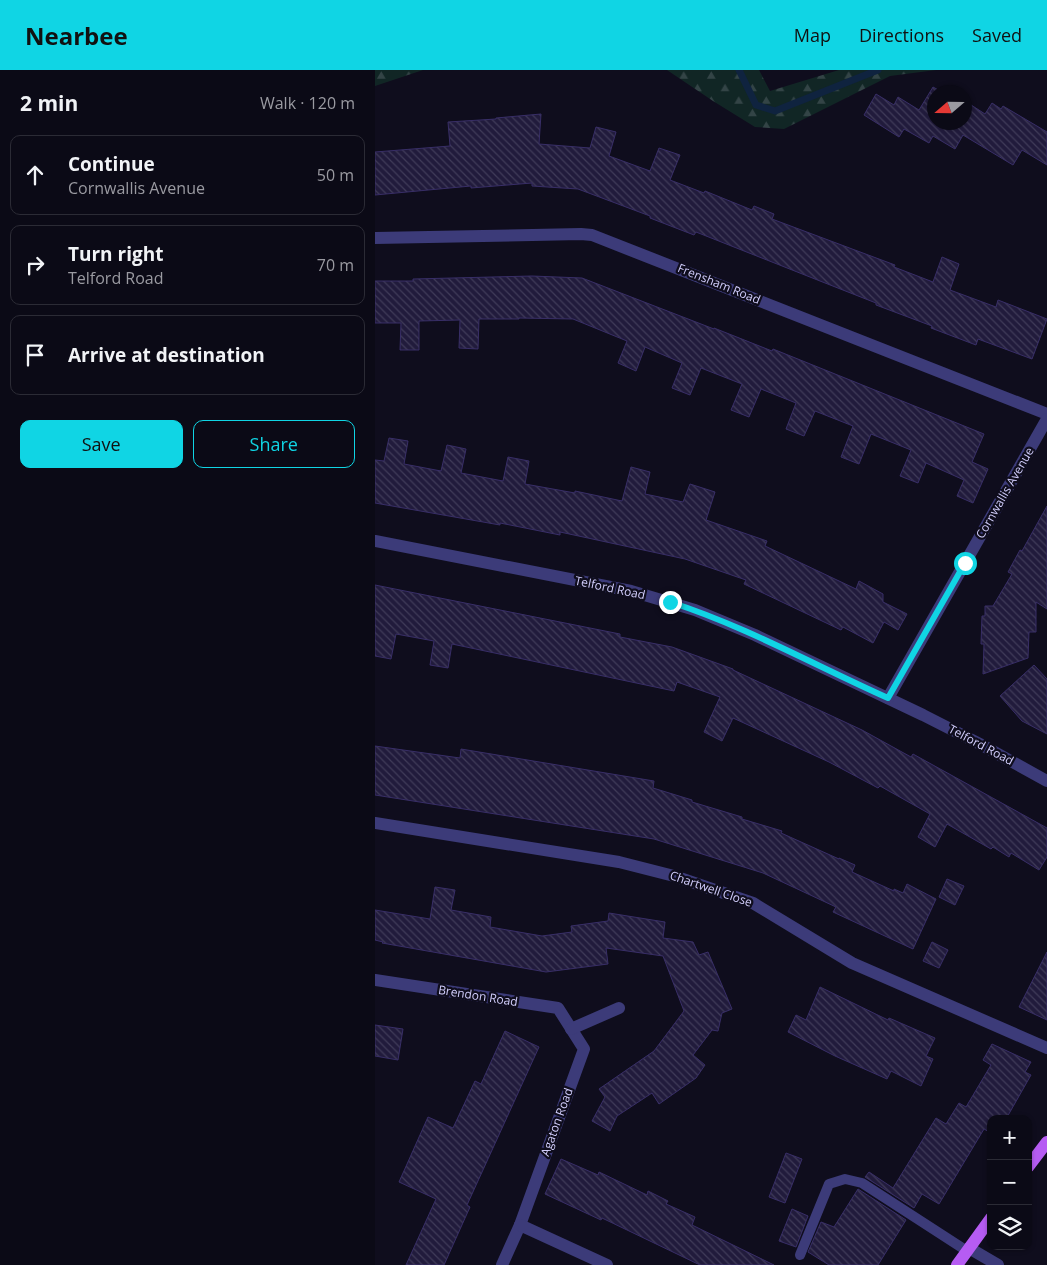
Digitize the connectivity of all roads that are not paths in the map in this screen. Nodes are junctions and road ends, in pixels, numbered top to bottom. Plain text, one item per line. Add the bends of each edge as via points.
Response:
1 (375, 238) edge
2 (1047, 414) edge
3 (1047, 419) edge
4 (375, 541) edge
5 (888, 698) junction
6 (1047, 781) edge
7 (375, 823) edge
8 (375, 980) edge
9 (619, 1008) dead end
10 (571, 1029) junction
11 (1047, 1048) edge
12 (1047, 1142) edge
13 (1032, 1162) edge
14 (987, 1223) edge
15 (520, 1225) junction
16 (968, 1249) junction
17 (800, 1255) dead end
18 (502, 1265) edge
19 (607, 1265) edge
20 (957, 1265) edge
21 (998, 1265) edge

1 - 2 street, Frensham Road via 592,235
3 - 5 street, Cornwallis Avenue
4 - 5 street, Telford Road via 631,591 687,608
5 - 6 street, Telford Road
7 - 11 street, Chartwell Close via 619,862 674,876 753,903 852,963
8 - 10 street, Brendon Road via 558,1008
9 - 10 street
10 - 15 street, Agaton Road via 583,1049
12 - 13 main road
14 - 16 main road
15 - 18 street, Agaton Road
15 - 19 street
16 - 17 lane via 861,1183 845,1179 829,1184
16 - 20 main road
16 - 21 street

